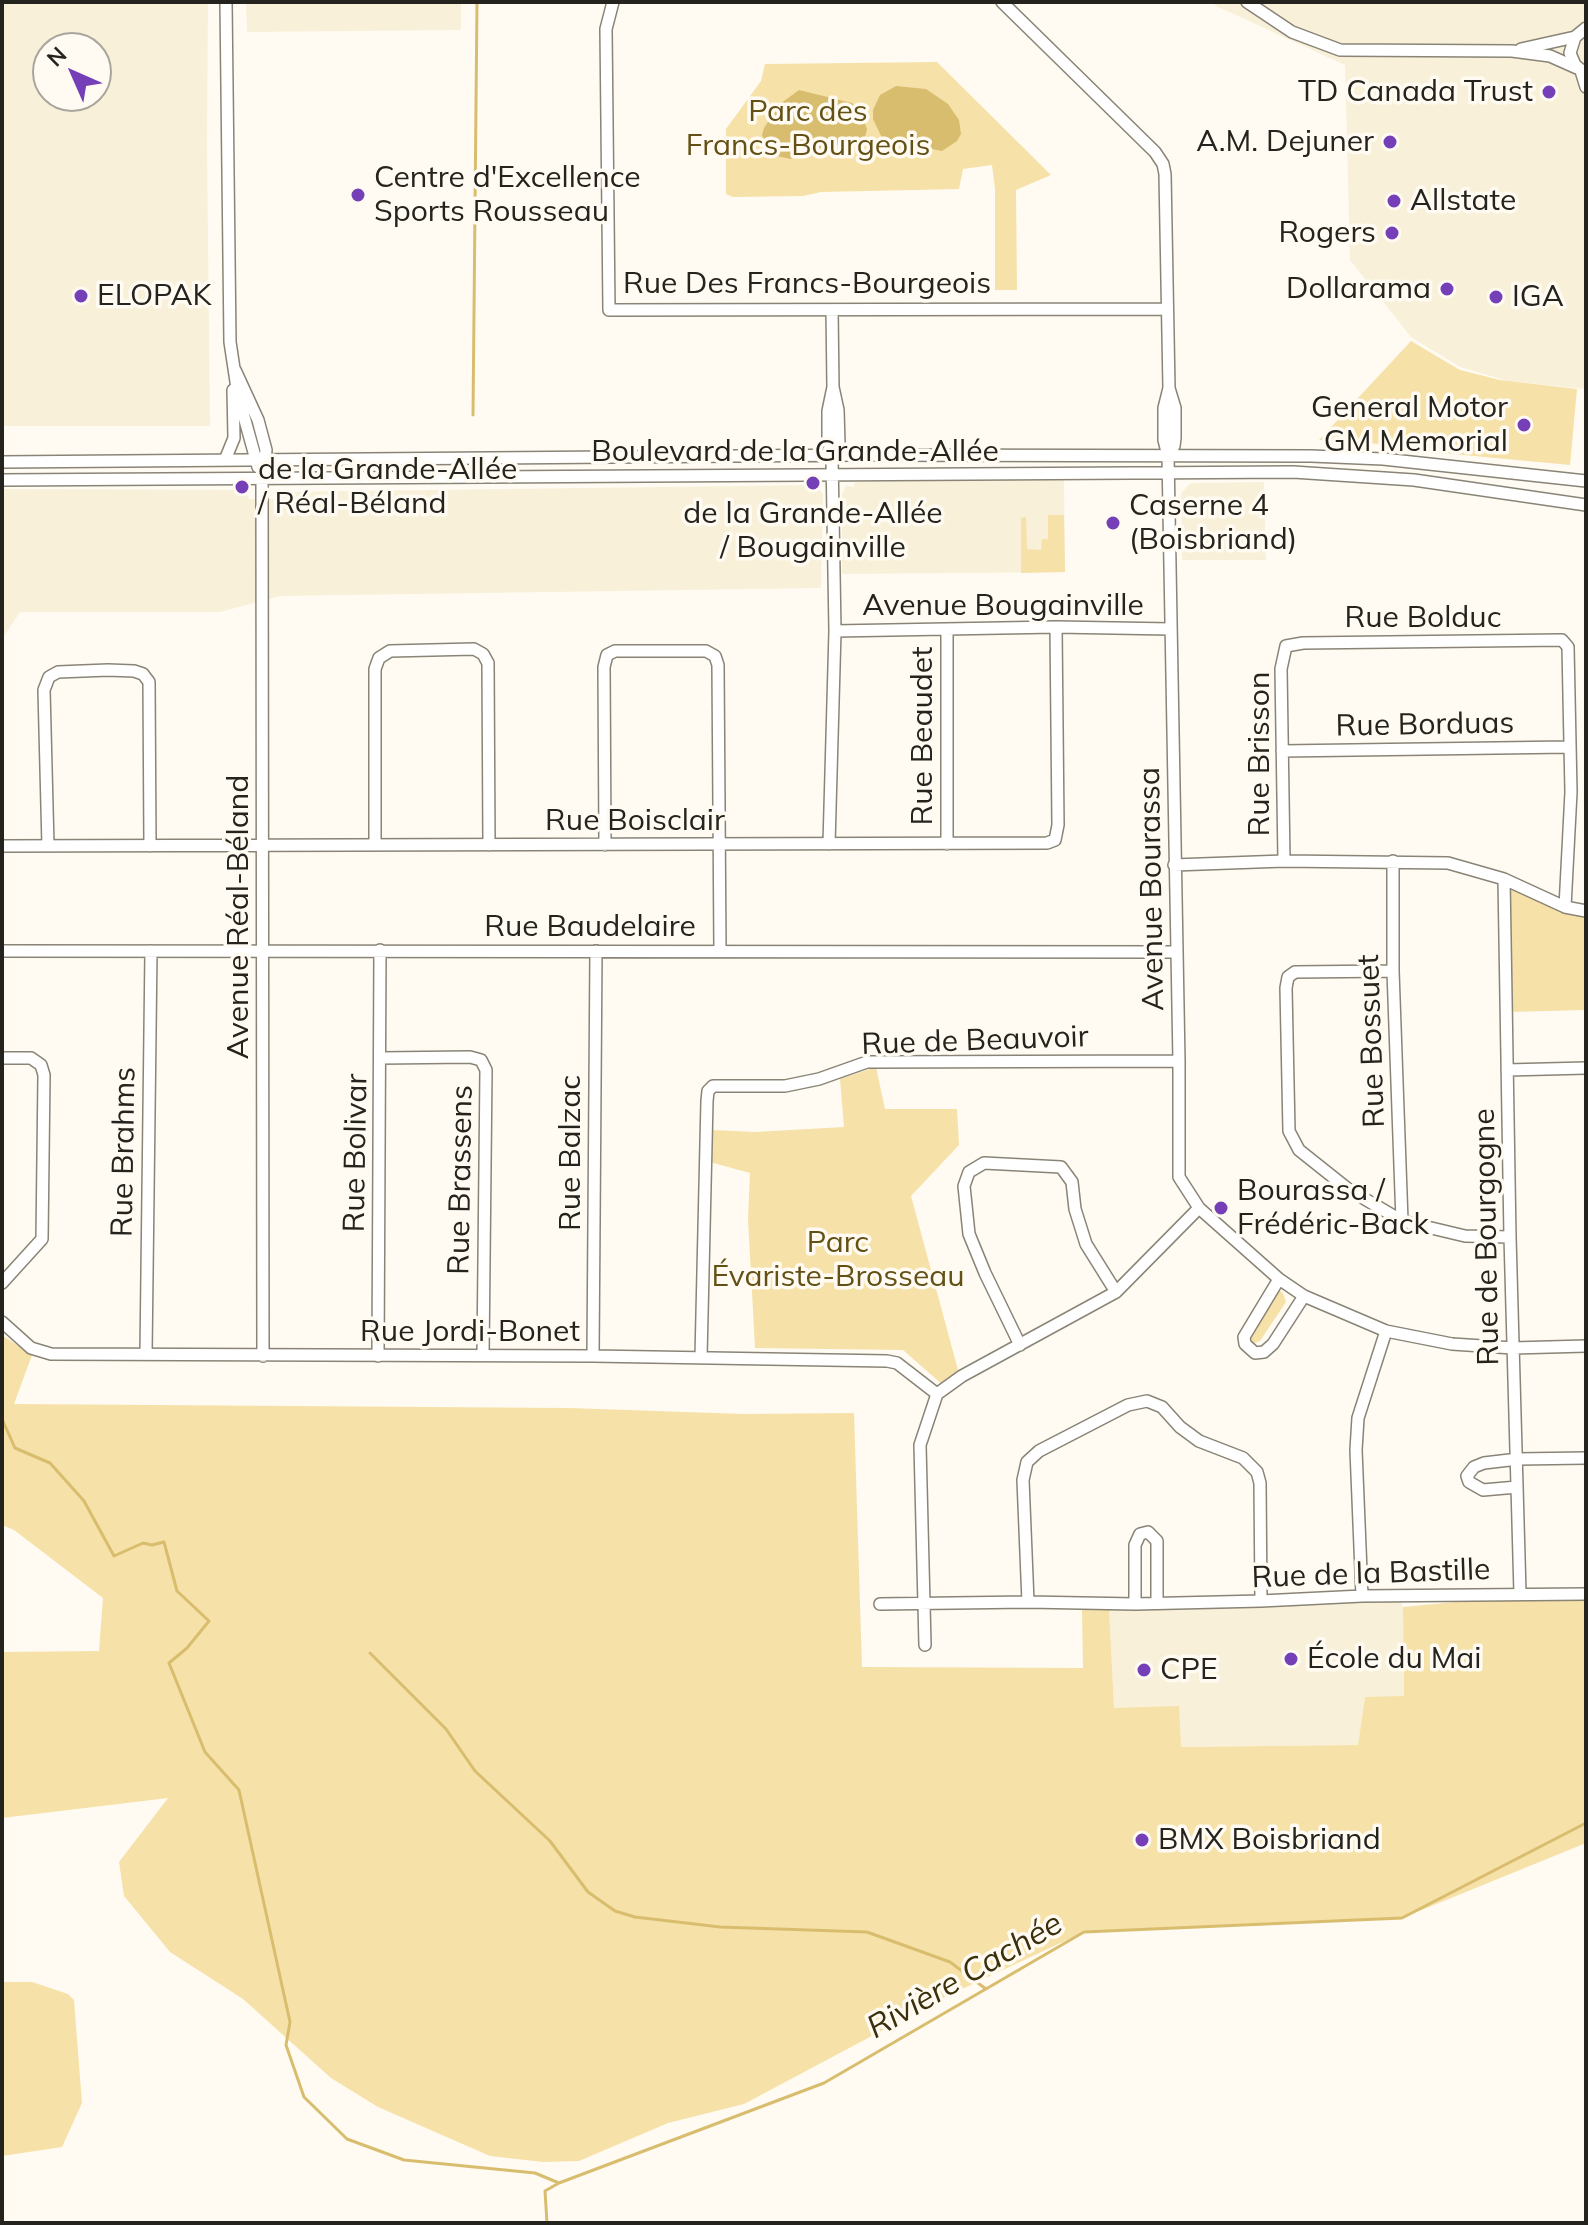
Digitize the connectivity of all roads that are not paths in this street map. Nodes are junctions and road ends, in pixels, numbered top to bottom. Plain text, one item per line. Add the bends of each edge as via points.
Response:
1 (226, 2) edge
2 (613, 2) edge
3 (1002, 2) edge
4 (1247, 2) edge
5 (1586, 17) edge
6 (1581, 32) edge
7 (1512, 51) junction
8 (1581, 71) edge
9 (1586, 87) edge
10 (1167, 309) junction
11 (832, 310) junction
12 (235, 370) junction
13 (1168, 456) junction
14 (832, 457) junction
15 (225, 460) junction
16 (261, 460) junction
17 (2, 462) edge
18 (1168, 474) junction
19 (833, 475) junction
20 (262, 479) junction
21 (2, 480) edge
22 (1586, 481) edge
23 (1586, 489) edge
24 (1585, 505) edge
25 (1056, 627) junction
26 (947, 629) junction
27 (1171, 629) junction
28 (835, 631) junction
29 (1286, 646) joint
30 (1568, 747) junction
31 (1282, 751) junction
32 (719, 844) junction
33 (829, 844) junction
34 (947, 844) junction
35 (264, 845) junction
36 (375, 845) junction
37 (489, 845) junction
38 (605, 845) junction
39 (2, 846) edge
40 (48, 846) junction
41 (150, 846) junction
42 (1284, 861) junction
43 (1393, 861) junction
44 (1174, 865) junction
45 (1504, 879) junction
46 (1565, 907) junction
47 (1586, 911) edge
48 (380, 950) junction
49 (2, 951) edge
50 (151, 951) junction
51 (596, 951) junction
52 (720, 951) junction
53 (264, 952) junction
54 (1177, 952) junction
55 (1393, 971) junction
56 (2, 1058) edge
57 (381, 1058) junction
58 (1179, 1061) junction
59 (1586, 1068) edge
60 (1507, 1070) junction
61 (1199, 1208) junction
62 (1402, 1221) junction
63 (1510, 1237) junction
64 (1279, 1279) junction
65 (2, 1283) edge
66 (1116, 1292) junction
67 (1304, 1296) junction
68 (2, 1322) edge
69 (1386, 1331) junction
70 (1020, 1345) junction
71 (1586, 1346) edge
72 (1513, 1348) junction
73 (146, 1354) junction
74 (483, 1355) junction
75 (263, 1356) junction
76 (378, 1356) junction
77 (593, 1356) junction
78 (701, 1357) junction
79 (937, 1394) junction
80 (1586, 1458) edge
81 (1518, 1459) junction
82 (1517, 1487) junction
83 (1520, 1593) junction
84 (1586, 1594) edge
85 (1362, 1596) junction
86 (1261, 1601) junction
87 (924, 1602) junction
88 (1028, 1602) junction
89 (1157, 1603) junction
90 (880, 1604) dead end
91 (1135, 1604) junction
92 (925, 1645) dead end

1 - 12 street
2 - 11 street, Rue Des Francs-Bourgeois via 606,29 609,310
3 - 10 street via 1161,160 1166,181
4 - 7 street via 1297,35 1346,51
5 - 6 street
6 - 7 street
6 - 8 street via 1570,53
7 - 8 street via 1550,56
8 - 9 street
10 - 11 street, Rue Des Francs-Bourgeois
10 - 13 street
11 - 14 street, Avenue Bougainville
12 - 15 street via 234,438
12 - 16 street, Avenue Réal-Béland via 263,434 266,450
13 - 14 street, Boulevard de la Grande-Allée
13 - 18 street, Avenue Bourassa
13 - 22 street, Boulevard de la Grande-Allée via 1351,457
14 - 16 street, Boulevard de la Grande-Allée
14 - 19 street, Avenue Bougainville
15 - 16 street, Boulevard de la Grande-Allée
15 - 17 street, Boulevard de la Grande-Allée
16 - 20 street, Avenue Réal-Béland
18 - 19 street, Boulevard de la Grande-Allée
18 - 24 street, Boulevard de la Grande-Allée via 1301,473 1414,480
18 - 27 street, Avenue Bourassa
19 - 20 street, Boulevard de la Grande-Allée
19 - 28 street, Avenue Bougainville
20 - 21 street, Boulevard de la Grande-Allée
20 - 35 street, Avenue Réal-Béland
23 - 24 street
25 - 26 street, Avenue Bougainville
25 - 27 street, Avenue Bougainville
25 - 34 street, Rue Boisclair via 1055,840
26 - 28 street, Avenue Bougainville
26 - 34 street, Rue Beaudet
27 - 44 street, Avenue Bourassa
28 - 33 street, Avenue Bougainville
29 - 30 street, Rue Bolduc via 1562,640 1568,647
29 - 31 street, Rue Brisson via 1281,669
30 - 31 street, Rue Borduas
30 - 46 street
31 - 42 street, Rue Brisson
32 - 33 street, Rue Boisclair
32 - 38 street, Rue Boisclair
32 - 38 street via 715,656 706,651 653,650 615,651 607,655 604,667
32 - 52 street
33 - 34 street, Rue Boisclair
35 - 36 street, Rue Boisclair
35 - 41 street, Rue Boisclair
35 - 53 street, Avenue Réal-Béland
36 - 37 street, Rue Boisclair
36 - 37 street via 379,658 390,651 474,649 488,663
37 - 38 street, Rue Boisclair
39 - 40 street, Rue Boisclair
40 - 41 street, Rue Boisclair
40 - 41 street via 44,690 49,677 58,672 108,670 134,671 149,682
42 - 43 street
42 - 44 street
43 - 45 street via 1448,863
43 - 55 street, Rue Bossuet
44 - 54 street, Avenue Bourassa
45 - 46 street
45 - 60 street, Rue de Bourgogne
46 - 47 street
48 - 51 street, Rue Baudelaire
48 - 53 street, Rue Baudelaire
48 - 57 street, Rue Bolivar
49 - 50 street, Rue Baudelaire
50 - 53 street, Rue Baudelaire
50 - 73 street, Rue Brahms
51 - 52 street, Rue Baudelaire
51 - 77 street, Rue Balzac
52 - 54 street, Rue Baudelaire
53 - 75 street, Avenue Réal-Béland
54 - 58 street, Avenue Bourassa
55 - 62 street, Rue Bossuet
55 - 62 street via 1295,972 1288,977 1289,1131 1311,1160
56 - 65 street via 31,1058 44,1075 42,1239
57 - 74 street, Rue Brassens via 470,1057 481,1060 486,1070
57 - 76 street, Rue Bolivar
58 - 61 street, Avenue Bourassa via 1179,1177
58 - 78 street, Rue de Beauvoir via 867,1062 785,1086 713,1086 707,1101
59 - 60 street
60 - 63 street, Rue de Bourgogne
61 - 64 street, Avenue Bourassa
61 - 66 street
62 - 63 street via 1465,1236
63 - 72 street, Rue de Bourgogne
64 - 67 street, Avenue Bourassa
64 - 67 street via 1244,1337 1255,1353 1273,1344
66 - 70 street
66 - 70 street via 1086,1244 1068,1174 1061,1167 984,1163 969,1172 964,1186 969,1234
67 - 69 street, Avenue Bourassa
68 - 73 street, Rue Jordi-Bonet via 31,1348 51,1354
69 - 72 street, Avenue Bourassa via 1452,1344
69 - 85 street via 1358,1418
70 - 79 street
71 - 72 street, Avenue Bourassa
72 - 81 street, Rue de Bourgogne
73 - 75 street, Rue Jordi-Bonet
74 - 76 street, Rue Jordi-Bonet
74 - 77 street, Rue Jordi-Bonet
75 - 76 street, Rue Jordi-Bonet
77 - 78 street, Rue Jordi-Bonet
78 - 79 street, Rue Jordi-Bonet via 887,1361
79 - 87 street via 920,1445
80 - 81 street
81 - 82 street, Rue de Bourgogne
81 - 82 street via 1484,1463 1467,1476 1483,1490
82 - 83 street, Rue de Bourgogne
83 - 84 street, Rue de la Bastille
83 - 85 street, Rue de la Bastille
85 - 86 street, Rue de la Bastille
86 - 88 street via 1257,1472 1243,1458 1199,1441 1162,1407 1147,1401 1128,1405 1027,1462 1023,1480
86 - 89 street, Rue de la Bastille
87 - 88 street, Rue de la Bastille
87 - 90 street, Rue de la Bastille
87 - 92 street
88 - 91 street, Rue de la Bastille
89 - 91 street, Rue de la Bastille
89 - 91 street via 1157,1541 1148,1532 1140,1534 1135,1545

